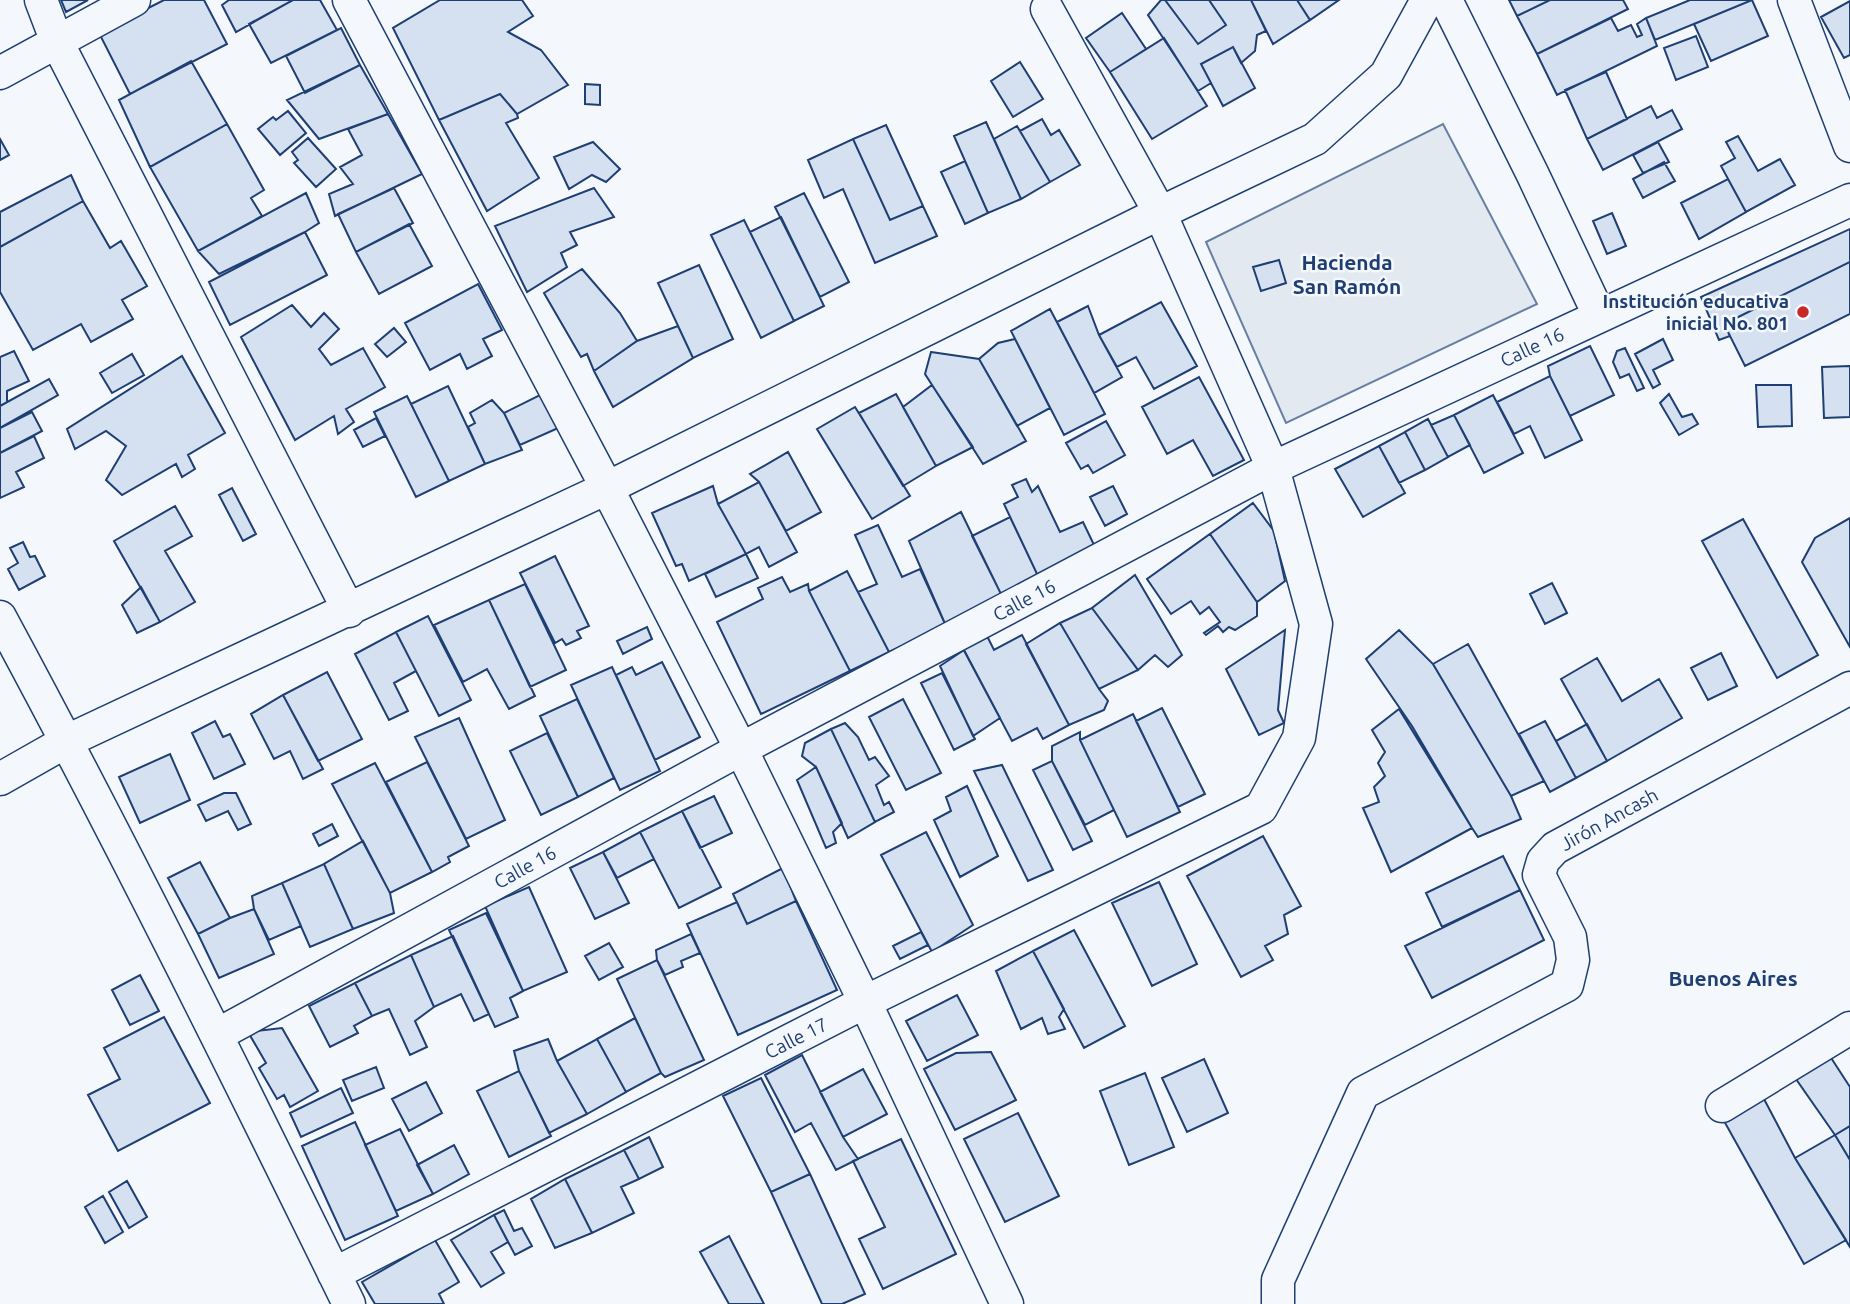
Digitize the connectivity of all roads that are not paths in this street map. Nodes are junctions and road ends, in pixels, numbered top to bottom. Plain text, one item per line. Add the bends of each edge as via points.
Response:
1 (41, 0) edge
2 (134, 0) edge
3 (349, 0) edge
4 (1427, 0) edge
5 (1446, 0) edge
6 (1794, 0) edge
7 (1047, 9) dead end
8 (57, 42) junction
9 (0, 73) edge
10 (1850, 146) edge
11 (1850, 200) edge
12 (1160, 213) junction
13 (1600, 315) junction
14 (1273, 468) junction
15 (607, 488) junction
16 (349, 611) junction
17 (0, 617) edge
18 (1850, 688) edge
19 (67, 741) junction
20 (741, 749) junction
21 (0, 779) edge
22 (865, 1002) junction
23 (1850, 1028) edge
24 (217, 1035) junction
25 (1721, 1106) dead end
26 (334, 1274) junction
27 (1000, 1302) edge
28 (349, 1304) edge
29 (1278, 1304) edge

1 - 8 street
2 - 8 street
3 - 15 street
4 - 12 street via 1386,75 1315,139
5 - 13 street
6 - 10 street
7 - 12 street
8 - 9 street
8 - 16 street
11 - 13 street, Calle 16
12 - 14 street
12 - 15 street
13 - 14 street, Calle 16
14 - 20 street, Calle 16
14 - 22 street, Calle 17 via 1316,624 1299,738 1261,808
15 - 16 street
15 - 20 street
16 - 19 street
17 - 19 street
18 - 29 street, Jirón Ancash via 1555,848 1543,861 1539,875 1570,937 1573,960 1567,985 1363,1093 1278,1280
19 - 21 street
19 - 24 street
20 - 22 street
20 - 24 street, Calle 16
22 - 26 street, Calle 17
22 - 27 street
23 - 25 street
24 - 26 street
26 - 28 street

